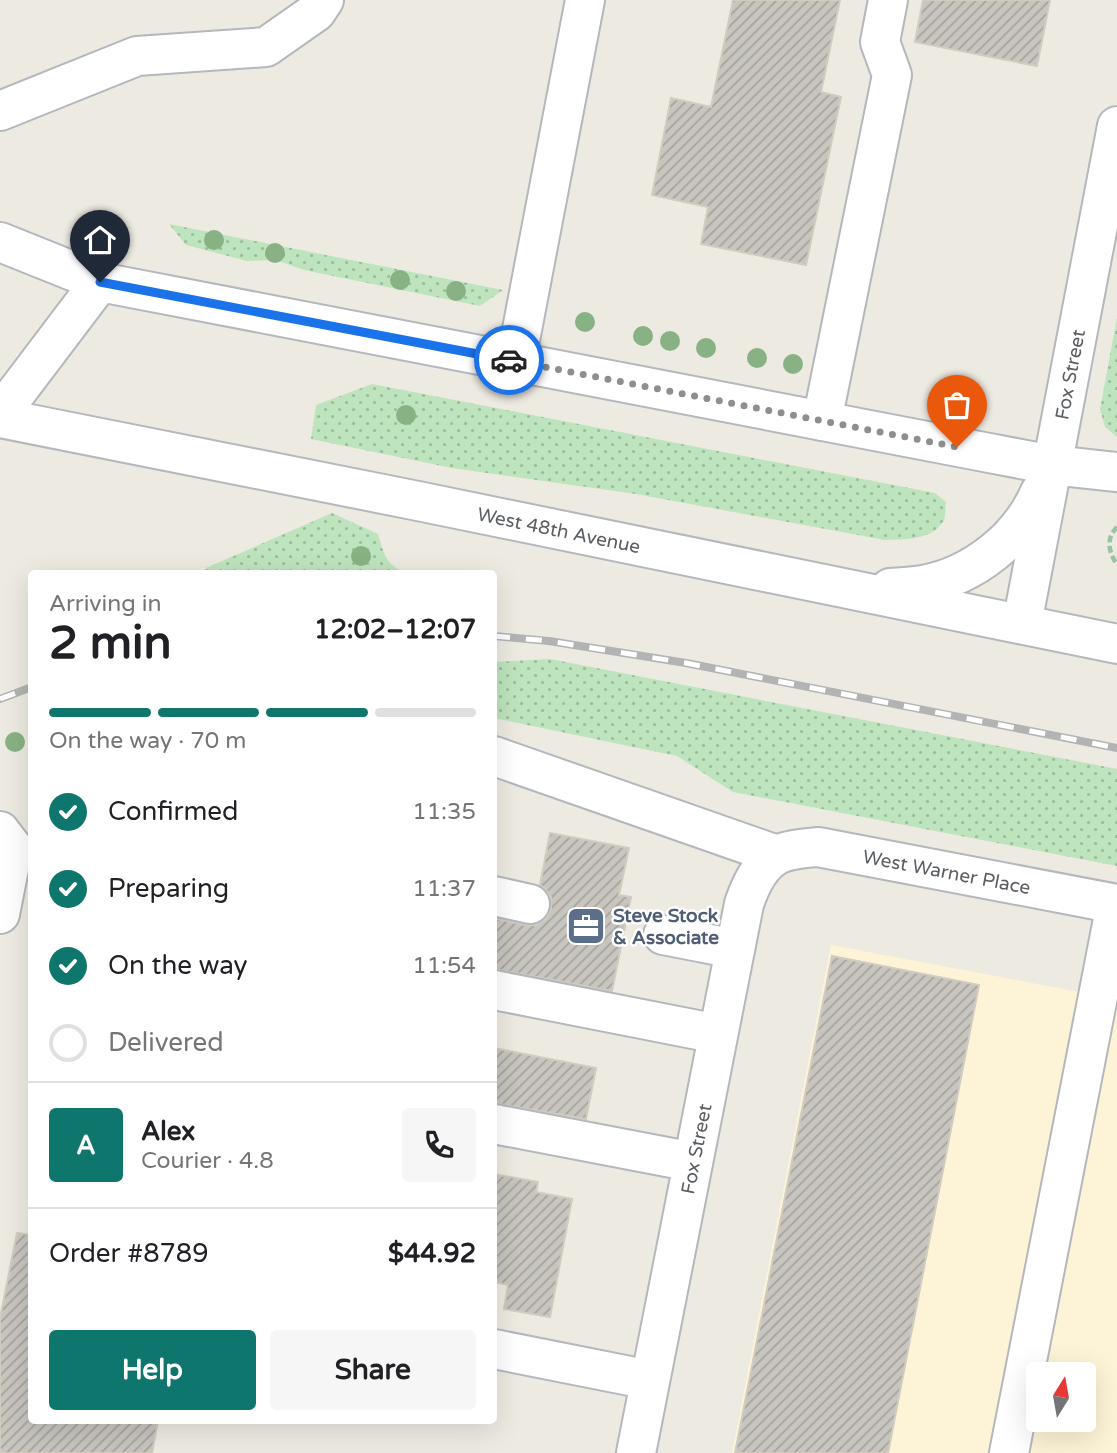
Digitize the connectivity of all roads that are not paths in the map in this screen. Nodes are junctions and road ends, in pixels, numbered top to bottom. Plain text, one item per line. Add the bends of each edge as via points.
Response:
1 (324, 0) edge
2 (585, 0) edge
3 (888, 0) edge
4 (0, 111) edge
5 (1117, 126) edge
6 (0, 242) edge
7 (1103, 277) edge
8 (100, 282) junction
9 (516, 361) junction
10 (0, 416) edge
11 (822, 421) junction
12 (1052, 465) junction
13 (1117, 472) edge
14 (859, 591) junction
15 (1022, 624) junction
16 (1117, 644) edge
17 (497, 757) edge
18 (0, 831) edge
19 (777, 855) junction
20 (497, 897) edge
21 (530, 904) dead end
22 (1117, 904) edge
23 (0, 914) edge
24 (663, 935) dead end
25 (735, 949) junction
26 (497, 991) edge
27 (718, 1034) junction
28 (497, 1125) edge
29 (693, 1162) junction
30 (497, 1350) edge
31 (650, 1380) junction
32 (636, 1453) edge
33 (1009, 1453) edge

1 - 4 street via 316,12 266,47 137,56
2 - 9 street
3 - 11 street via 880,42 892,75
5 - 7 street, Fox Street
6 - 8 street
7 - 12 street, Fox Street
8 - 9 street
8 - 10 street
9 - 11 street
10 - 14 street, West 48th Avenue
11 - 12 street
12 - 13 street
12 - 14 street via 1020,526 975,565 924,585
12 - 15 street, Fox Street
14 - 15 street, West 48th Avenue
15 - 16 street, West 48th Avenue
17 - 19 street
18 - 23 street via 13,848
19 - 22 street, West Warner Place via 818,847 842,850
19 - 25 street, Fox Street via 750,885
20 - 21 street
22 - 33 street
24 - 25 street
25 - 27 street, Fox Street
26 - 27 street
27 - 29 street, Fox Street
28 - 29 street
29 - 31 street, Fox Street
30 - 31 street
31 - 32 street, Fox Street

